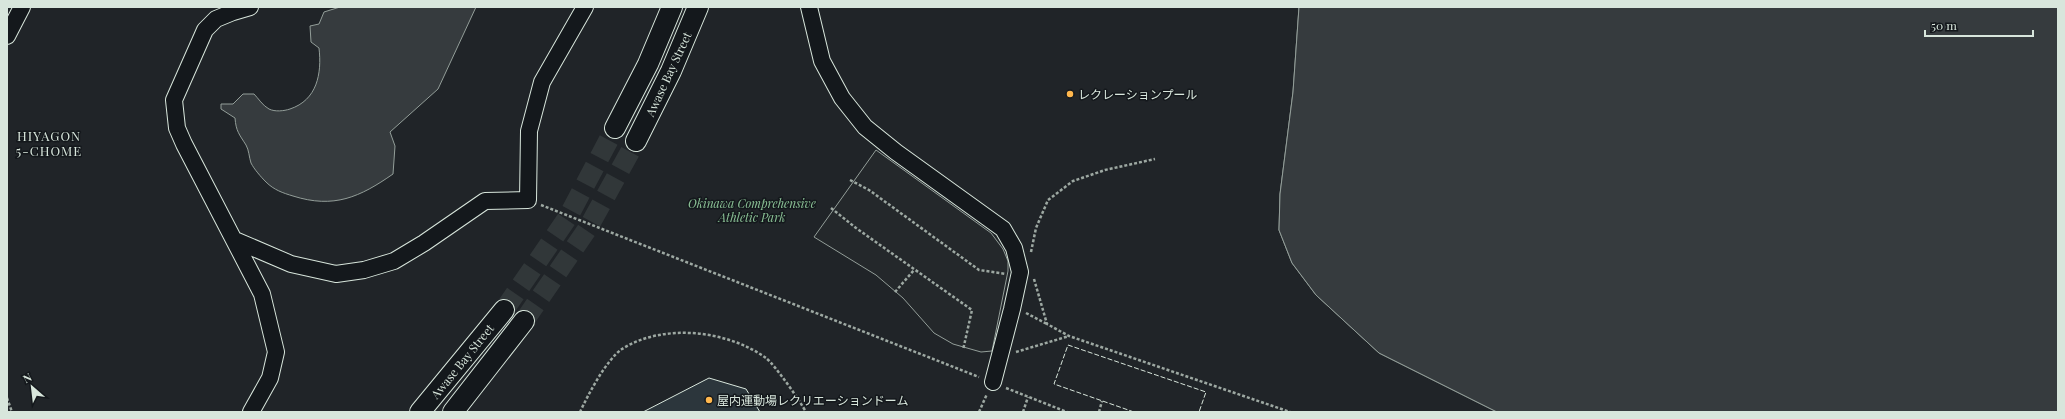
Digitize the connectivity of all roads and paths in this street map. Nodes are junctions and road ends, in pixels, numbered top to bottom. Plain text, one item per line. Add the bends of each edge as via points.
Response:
1 (22, 7) edge
2 (250, 7) edge
3 (585, 7) edge
4 (672, 7) edge
5 (698, 7) edge
6 (809, 7) edge
7 (7, 36) edge
8 (615, 128) tunnel mouth
9 (636, 141) tunnel mouth
10 (1155, 160) dead end
11 (850, 180) dead end
12 (528, 200) junction
13 (831, 208) dead end
14 (235, 240) junction
15 (1031, 253) dead end
16 (914, 270) junction
17 (1010, 274) dead end
18 (1033, 274) dead end
19 (895, 292) dead end
20 (504, 310) tunnel mouth
21 (1012, 310) junction
22 (524, 321) tunnel mouth
23 (1047, 324) junction
24 (1069, 336) junction
25 (964, 350) dead end
26 (1000, 356) junction
27 (993, 382) junction
28 (1028, 396) junction
29 (7, 398) edge
30 (1102, 401) dead end
31 (12, 412) edge
32 (251, 412) edge
33 (420, 412) edge
34 (453, 412) edge
35 (580, 412) edge
36 (806, 412) edge
37 (979, 412) edge
38 (1023, 412) edge
39 (1067, 412) edge
40 (1099, 412) edge
41 (1290, 412) edge

1 - 7 lane
2 - 14 lane via 216,19 205,30 174,100 177,128
3 - 12 lane via 542,82 529,132
4 - 8 main road, Awase Bay Street via 648,64
5 - 9 main road, Awase Bay Street via 671,71
6 - 21 lane via 822,61 842,98 865,127 1003,229 1014,248 1020,272
10 - 15 path via 1105,170 1073,181 1048,200 1036,228
11 - 17 path via 869,190 979,270
12 - 14 lane via 485,201 424,244 394,261 364,270 336,274 291,264
12 - 27 path
13 - 16 path
14 - 32 lane via 262,294 276,352 270,378
16 - 19 path
16 - 25 path via 972,310
18 - 23 path
20 - 33 main road, Awase Bay Street
21 - 23 path
21 - 26 lane
22 - 34 main road, Awase Bay Street
23 - 24 path
24 - 26 path
24 - 41 path
26 - 27 lane
27 - 28 path
27 - 37 path
28 - 38 path
28 - 39 path
29 - 31 path
30 - 40 path
35 - 36 path via 604,371 621,350 645,338 674,332 713,336 740,344 767,359

